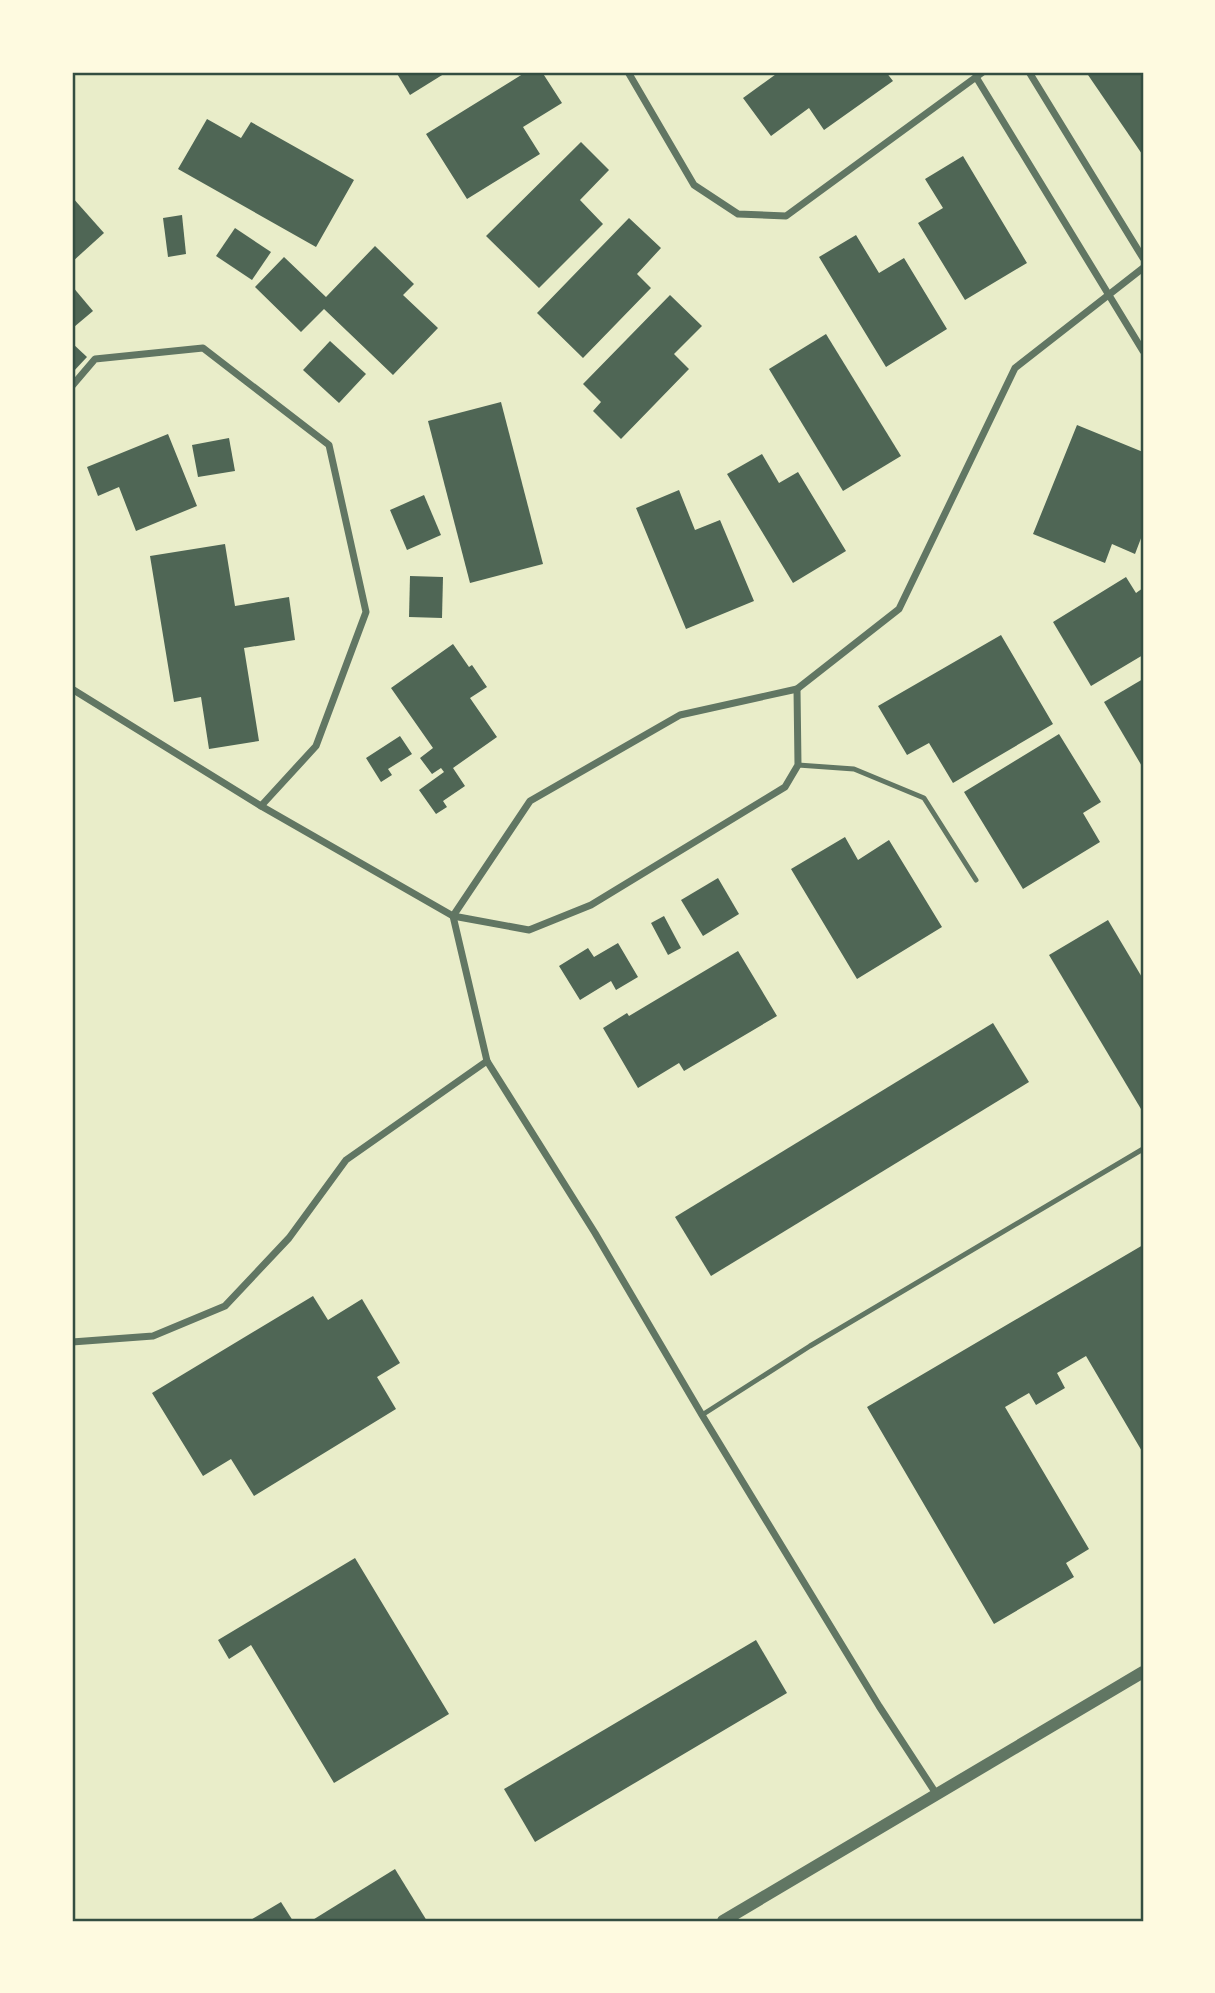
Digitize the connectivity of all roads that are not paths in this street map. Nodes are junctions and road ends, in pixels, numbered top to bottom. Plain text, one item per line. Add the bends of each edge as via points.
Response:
1 (628, 72) edge
2 (1030, 72) edge
3 (979, 74) edge
4 (1143, 258) edge
5 (1143, 268) edge
6 (1109, 294) junction
7 (1143, 351) edge
8 (72, 386) edge
9 (72, 689) edge
10 (797, 689) junction
11 (798, 765) junction
12 (261, 806) junction
13 (976, 880) dead end
14 (453, 916) junction
15 (486, 1061) junction
16 (1143, 1149) edge
17 (72, 1342) edge
18 (702, 1415) junction
19 (1143, 1672) edge
20 (937, 1795) junction
21 (723, 1921) edge

1 - 3 street via 694,185 738,214 786,216
2 - 4 street
3 - 6 street
5 - 6 street
6 - 7 street
6 - 10 street via 1015,368 899,609
8 - 12 street via 95,359 203,348 329,445 366,612 316,746
9 - 12 street
10 - 11 street
10 - 14 street via 680,715 530,801
11 - 13 lane via 853,769 925,798
11 - 14 street via 785,787 592,905 529,930
12 - 14 street
14 - 15 street
15 - 17 street via 346,1160 289,1238 225,1306 153,1336
15 - 18 street
16 - 18 lane
18 - 20 street
19 - 20 street
20 - 21 street

